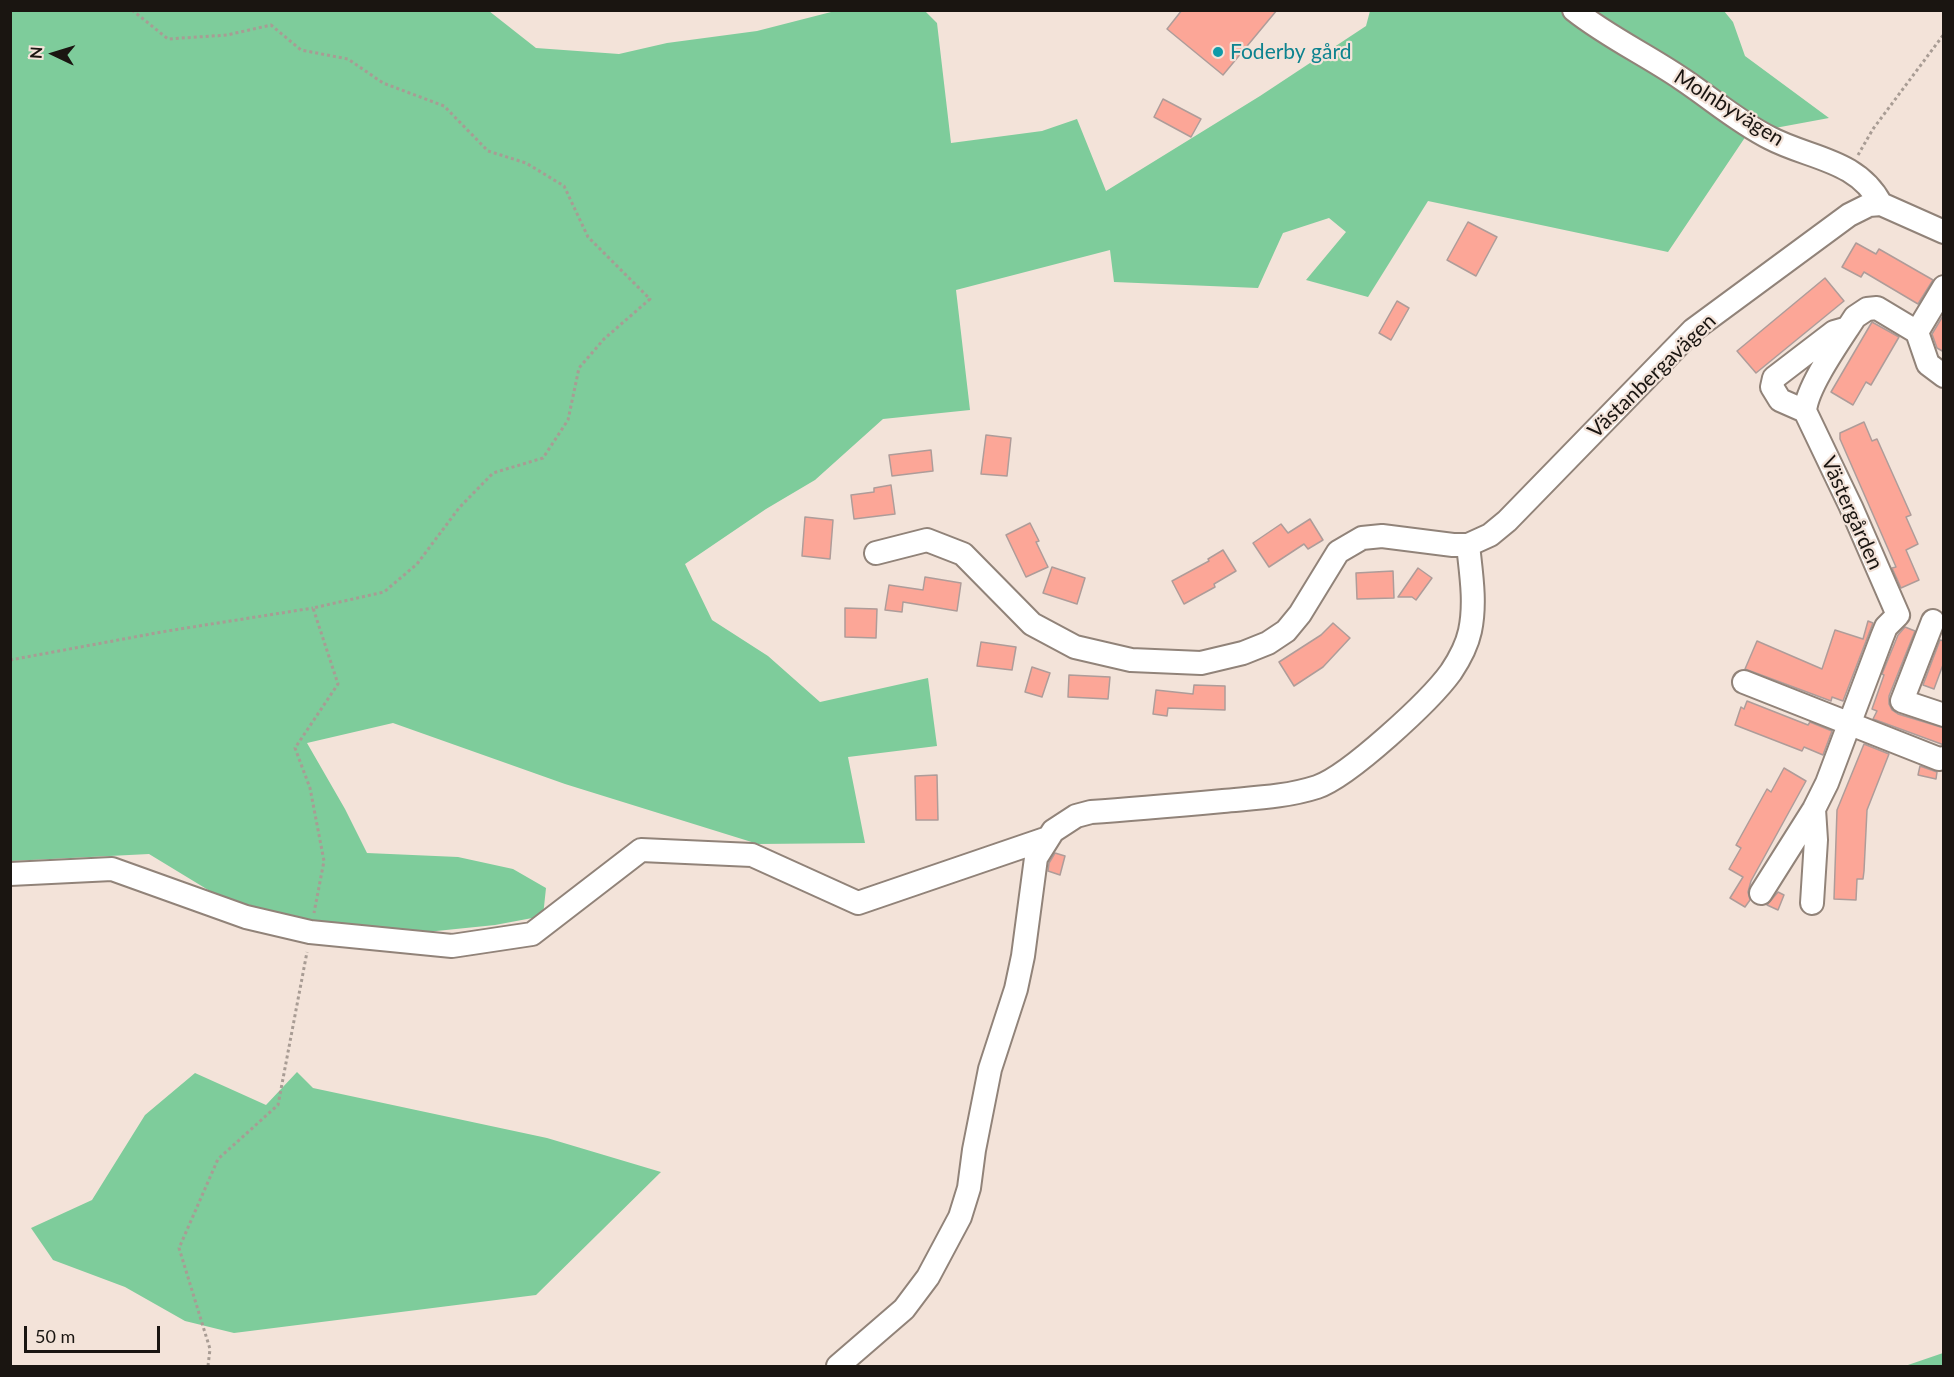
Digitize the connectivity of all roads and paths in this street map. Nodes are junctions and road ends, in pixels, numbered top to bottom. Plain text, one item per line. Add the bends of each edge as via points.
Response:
1 (132, 10) edge
2 (1574, 10) edge
3 (1944, 34) edge
4 (1849, 170) junction
5 (1881, 204) junction
6 (1944, 232) edge
7 (1944, 287) edge
8 (1848, 328) junction
9 (1917, 332) junction
10 (1944, 375) edge
11 (1805, 411) junction
12 (1468, 545) junction
13 (876, 553) dead end
14 (313, 608) junction
15 (1898, 615) junction
16 (1938, 621) edge
17 (10, 660) edge
18 (1744, 682) dead end
19 (1944, 715) edge
20 (1849, 724) junction
21 (1944, 758) edge
22 (1814, 809) junction
23 (1048, 838) junction
24 (10, 874) edge
25 (1761, 893) dead end
26 (1812, 903) dead end
27 (310, 932) junction
28 (208, 1366) edge
29 (838, 1366) edge

1 - 14 path via 168,39 227,35 271,25 301,50 348,59 383,82 444,106 488,151 526,163 564,186 588,237 650,299 604,339 579,368 568,420 543,458 493,473 459,508 417,564 384,592
2 - 4 street, Molnbyvägen via 1764,135
3 - 4 path via 1873,129
4 - 5 street, Molnbyvägen via 1875,192
5 - 6 street
5 - 12 street, Västanbergavägen via 1849,215 1693,330 1507,521 1490,535
7 - 9 street
8 - 9 street via 1860,311 1877,308
8 - 11 street via 1808,398
8 - 11 street via 1834,332 1774,378 1772,387 1780,400
9 - 10 street via 1928,364
11 - 15 street, Västergården
12 - 13 street via 1382,536 1362,538 1338,552 1286,631 1243,653 1201,663 1131,660 1075,647 1032,624 963,554 927,540
12 - 23 street via 1470,632 1462,652 1431,694 1335,778 1279,796 1091,812 1063,823
14 - 17 path
14 - 27 path via 338,684 295,748 310,788 324,861
15 - 16 street
15 - 20 street via 1882,637
16 - 19 street via 1902,701
18 - 20 street
20 - 21 street
20 - 22 street
22 - 25 street
22 - 26 street
23 - 27 street via 858,903 752,855 641,850 532,934 452,946
23 - 29 street via 1036,858 1023,956 990,1069 969,1188 960,1217 914,1297
24 - 27 street via 112,869 246,917
27 - 28 path via 278,1105 218,1159 179,1248 210,1349

